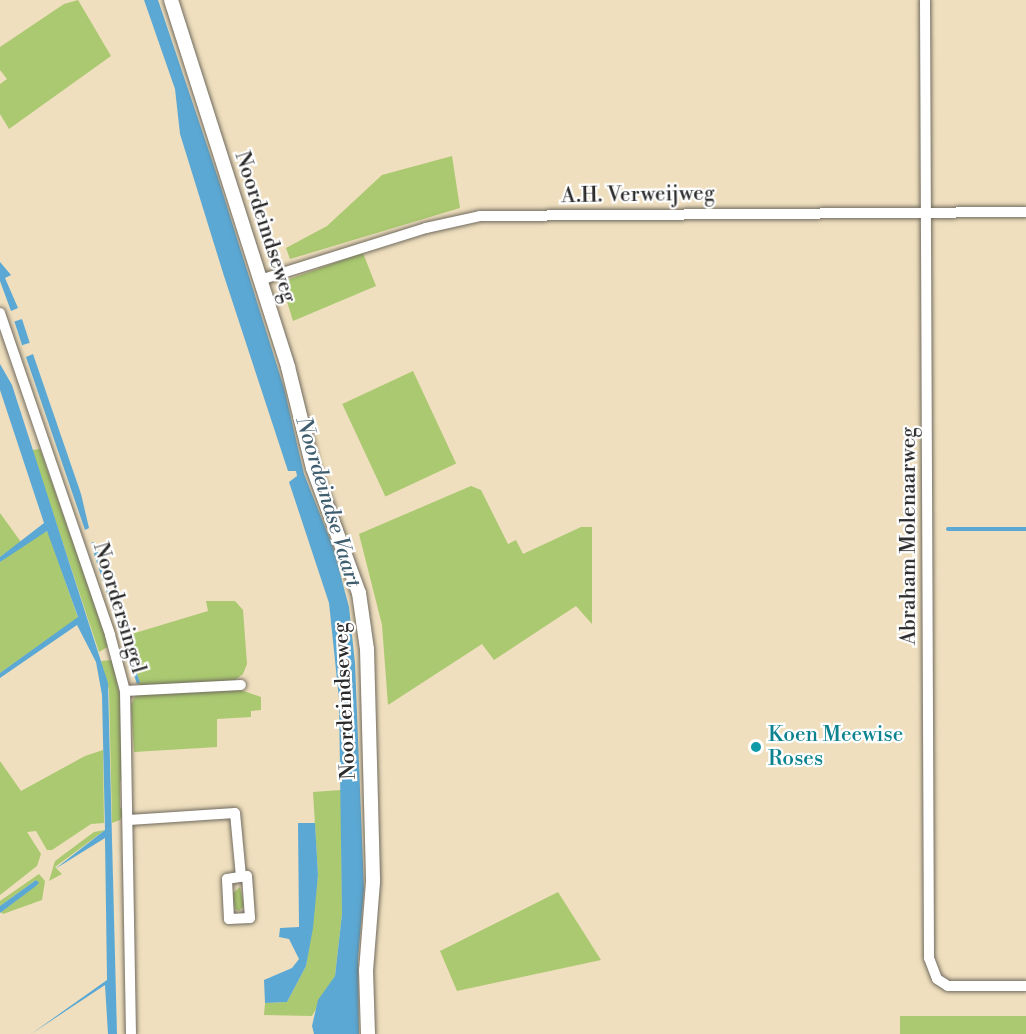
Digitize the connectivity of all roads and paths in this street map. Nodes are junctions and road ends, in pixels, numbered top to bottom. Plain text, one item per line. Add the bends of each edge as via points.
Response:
1 (171, 0) edge
2 (925, 0) edge
3 (928, 212) junction
4 (1026, 212) edge
5 (260, 280) junction
6 (0, 313) edge
7 (241, 685) dead end
8 (125, 691) junction
9 (129, 820) junction
10 (241, 877) dead end
11 (1026, 986) edge
12 (131, 1034) edge
13 (368, 1034) edge

1 - 5 street, Noordeindseweg
2 - 3 street, Abraham Molenaarweg
3 - 4 street, A.H. Verweijweg
3 - 5 street, A.H. Verweijweg via 480,216 426,228
3 - 11 street, Abraham Molenaarweg via 929,958 938,979 948,986
5 - 13 street, Noordeindseweg via 288,367 301,430 323,499 343,543 363,620 373,882 366,952
6 - 8 street, Noordersingel via 110,635
7 - 8 street
8 - 9 street, Noordersingel
9 - 10 street via 235,813
9 - 12 street, Noordersingel

